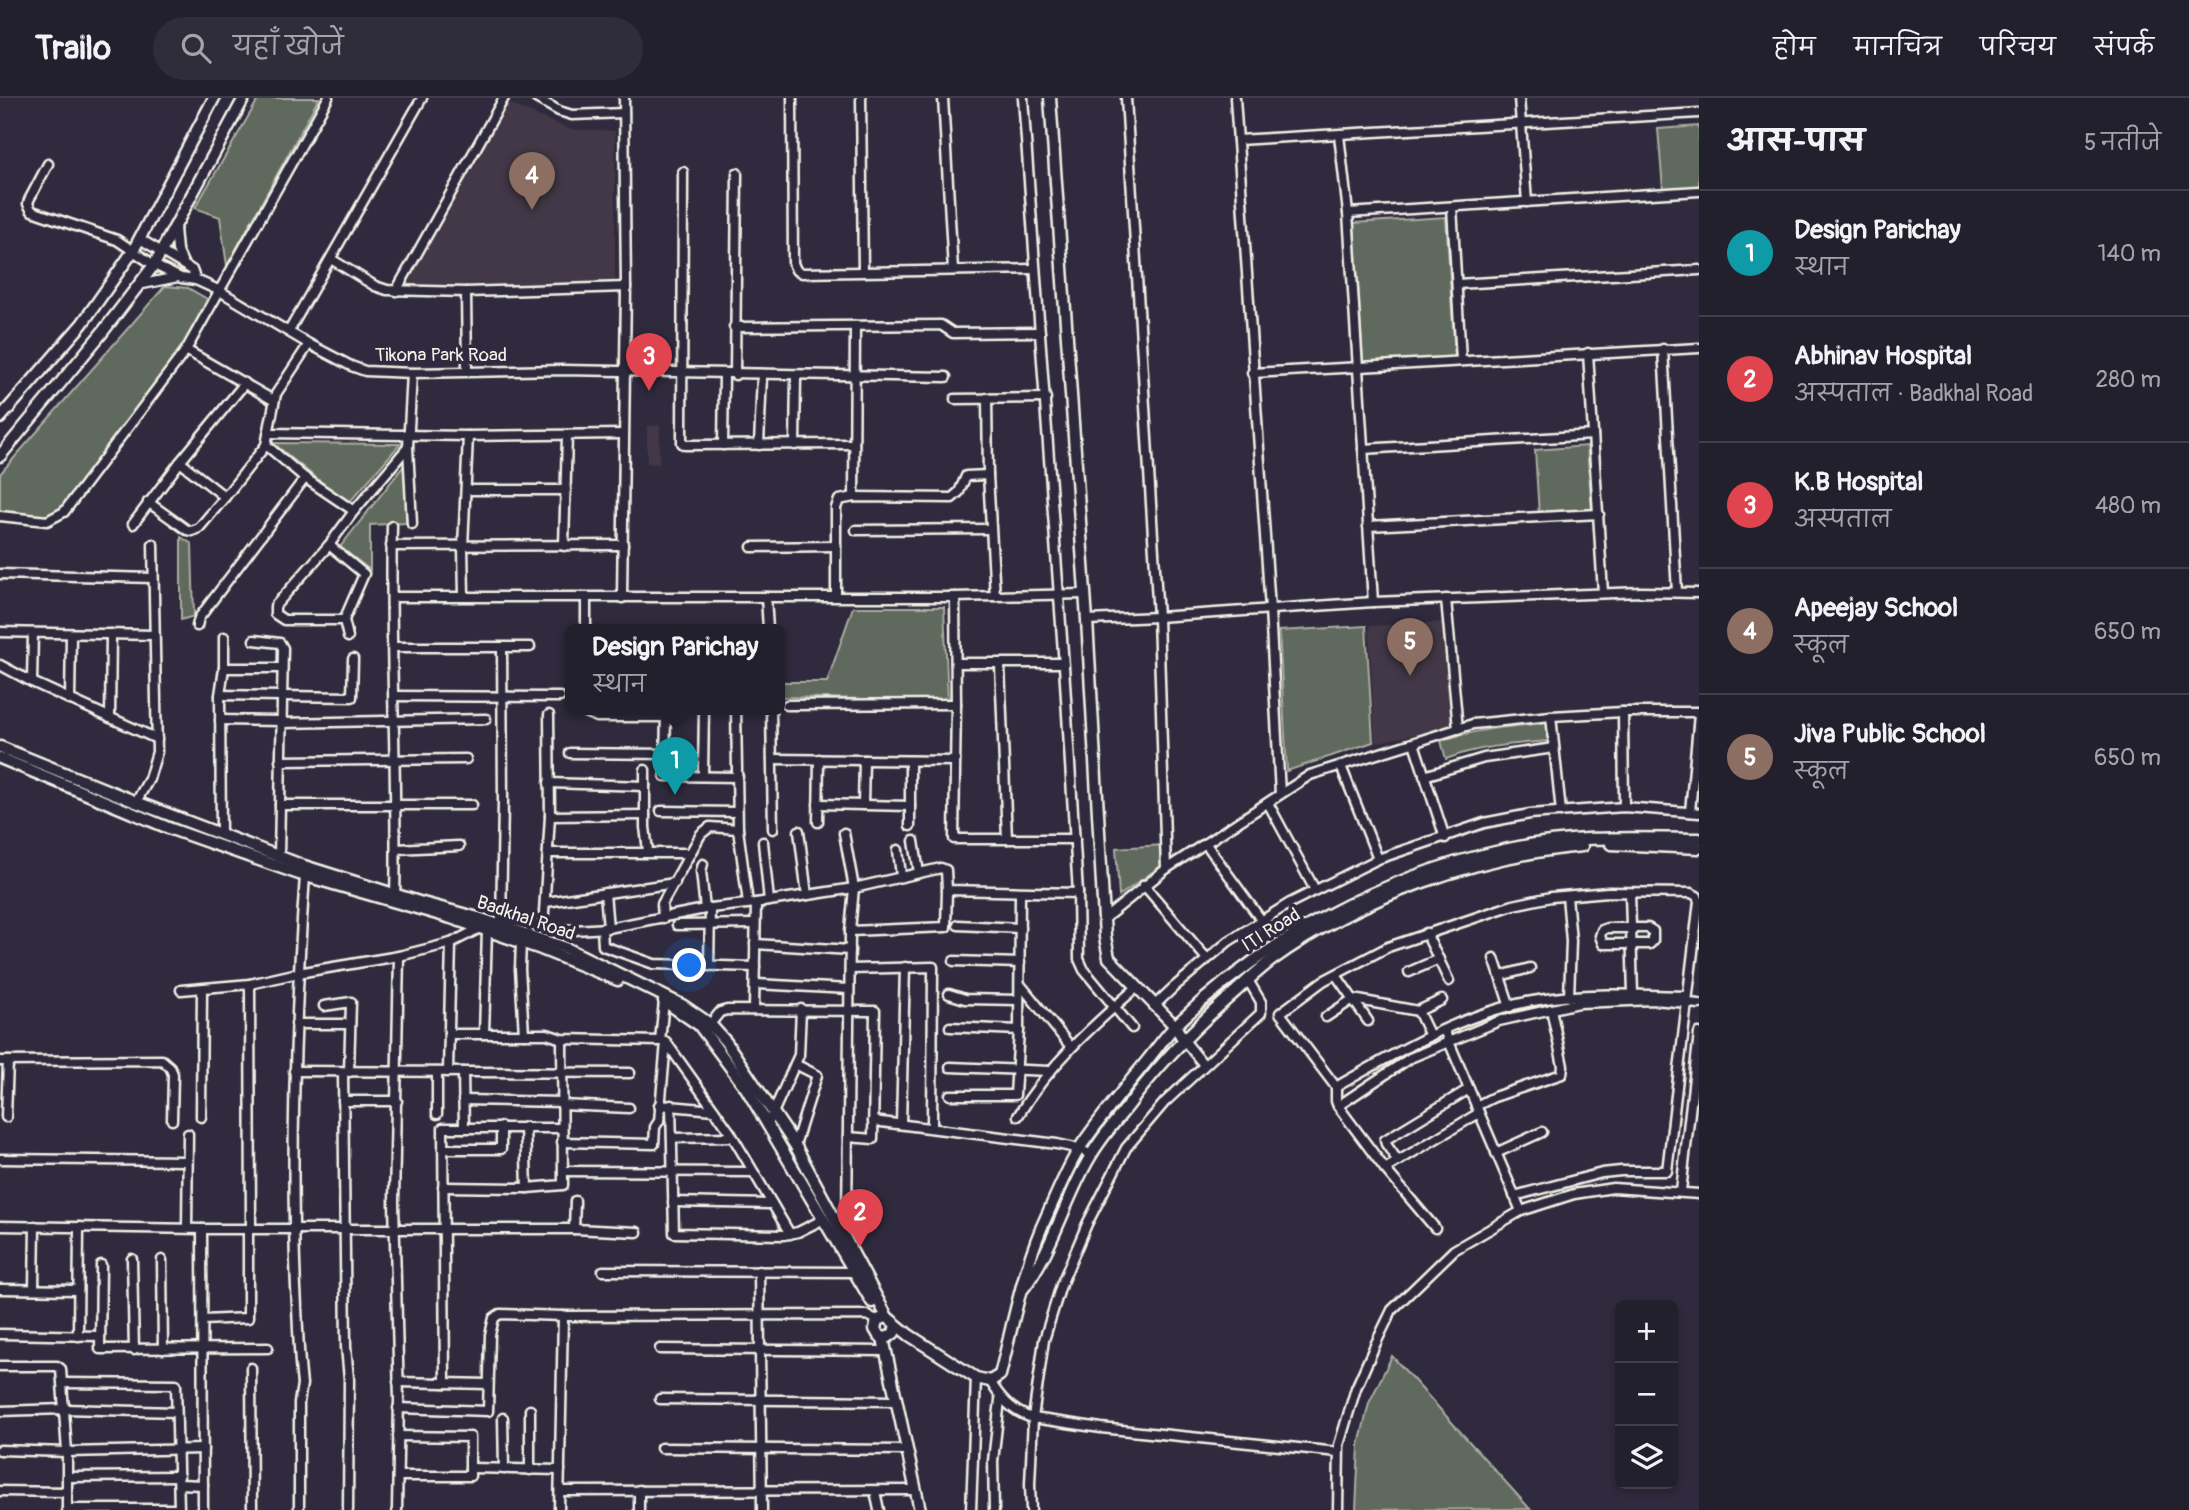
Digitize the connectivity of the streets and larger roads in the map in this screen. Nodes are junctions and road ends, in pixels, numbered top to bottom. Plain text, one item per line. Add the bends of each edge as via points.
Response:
1 (214, 98) edge
2 (244, 98) edge
3 (328, 98) edge
4 (422, 98) edge
5 (504, 98) edge
6 (536, 98) edge
7 (624, 98) edge
8 (792, 98) edge
9 (861, 98) edge
10 (943, 98) edge
11 (1023, 98) edge
12 (1059, 98) edge
13 (1126, 98) edge
14 (1235, 98) edge
15 (1519, 98) edge
16 (1050, 103) edge
17 (624, 113) junction
18 (1699, 113) edge
19 (1521, 123) junction
20 (1339, 135) junction
21 (1238, 140) junction
22 (48, 164) dead end
23 (683, 172) dead end
24 (737, 173) dead end
25 (1699, 191) edge
26 (1527, 202) junction
27 (1452, 207) junction
28 (1348, 213) junction
29 (175, 228) junction
30 (139, 239) junction
31 (133, 251) junction
32 (162, 253) junction
33 (331, 259) junction
34 (154, 265) junction
35 (184, 265) junction
36 (1034, 269) junction
37 (953, 270) junction
38 (1699, 270) edge
39 (863, 271) junction
40 (178, 276) junction
41 (196, 280) junction
42 (1457, 284) junction
43 (138, 285) junction
44 (626, 287) junction
45 (218, 290) junction
46 (396, 291) junction
47 (466, 292) junction
48 (734, 327) junction
49 (855, 327) junction
50 (289, 331) junction
51 (1040, 331) junction
52 (309, 344) junction
53 (1699, 348) edge
54 (1663, 349) junction
55 (186, 350) junction
56 (1588, 353) junction
57 (1461, 360) junction
58 (1358, 366) junction
59 (467, 371) junction
60 (412, 373) junction
61 (625, 373) junction
62 (1252, 373) junction
63 (683, 374) junction
64 (724, 374) junction
65 (734, 375) junction
66 (762, 375) junction
67 (796, 376) junction
68 (854, 377) junction
69 (946, 377) dead end
70 (246, 383) junction
71 (987, 398) junction
72 (1046, 398) junction
73 (955, 399) dead end
74 (273, 400) junction
75 (2, 411) edge
76 (268, 433) junction
77 (409, 434) junction
78 (567, 435) junction
79 (624, 435) junction
80 (1592, 435) junction
81 (468, 436) junction
82 (854, 444) junction
83 (266, 445) junction
84 (723, 445) junction
85 (796, 445) junction
86 (759, 446) junction
87 (408, 447) junction
88 (1363, 449) junction
89 (0, 456) edge
90 (180, 462) junction
91 (988, 475) junction
92 (305, 478) junction
93 (467, 490) junction
94 (566, 490) junction
95 (854, 497) junction
96 (225, 498) junction
97 (148, 502) junction
98 (354, 511) junction
99 (1599, 514) junction
100 (0, 516) edge
101 (133, 524) dead end
102 (412, 524) dead end
103 (391, 526) dead end
104 (1368, 526) junction
105 (990, 529) junction
106 (856, 530) dead end
107 (153, 544) dead end
108 (329, 545) junction
109 (623, 545) junction
110 (391, 546) junction
111 (463, 547) junction
112 (564, 547) junction
113 (752, 547) dead end
114 (836, 547) junction
115 (0, 574) edge
116 (153, 578) junction
117 (1677, 592) junction
118 (1603, 593) junction
119 (1699, 593) edge
120 (1084, 594) junction
121 (1059, 595) junction
122 (464, 596) junction
123 (836, 596) junction
124 (393, 597) junction
125 (766, 597) junction
126 (955, 597) junction
127 (995, 597) junction
128 (622, 598) junction
129 (586, 599) junction
130 (1447, 599) junction
131 (1373, 602) junction
132 (1270, 610) junction
133 (1158, 617) junction
134 (344, 620) junction
135 (1087, 620) junction
136 (586, 624) edge
137 (768, 624) edge
138 (197, 626) dead end
139 (0, 632) edge
140 (33, 634) junction
141 (71, 634) junction
142 (111, 634) junction
143 (154, 635) junction
144 (224, 637) dead end
145 (348, 637) dead end
146 (254, 640) dead end
147 (394, 647) junction
148 (530, 647) dead end
149 (502, 648) junction
150 (353, 659) dead end
151 (956, 663) junction
152 (1063, 663) junction
153 (0, 665) edge
154 (1000, 665) junction
155 (224, 668) junction
156 (282, 668) junction
157 (32, 682) junction
158 (220, 695) junction
159 (283, 696) junction
160 (394, 696) junction
161 (502, 696) junction
162 (561, 697) dead end
163 (70, 700) junction
164 (956, 704) junction
165 (787, 705) dead end
166 (1623, 712) junction
167 (1699, 713) edge
168 (549, 715) dead end
169 (594, 715) edge
170 (632, 715) edge
171 (666, 715) edge
172 (704, 715) edge
173 (736, 715) edge
174 (771, 715) edge
175 (1551, 716) junction
176 (110, 718) junction
177 (486, 719) dead end
178 (220, 720) junction
179 (283, 722) junction
180 (393, 722) junction
181 (1458, 729) junction
182 (157, 739) junction
183 (1414, 743) junction
184 (0, 747) edge
185 (1554, 748) junction
186 (570, 752) dead end
187 (666, 754) junction
188 (0, 758) edge
189 (394, 759) junction
190 (466, 759) dead end
191 (772, 759) junction
192 (819, 759) junction
193 (864, 760) junction
194 (281, 761) junction
195 (955, 761) junction
196 (910, 762) junction
197 (1341, 765) junction
198 (645, 770) dead end
199 (703, 775) junction
200 (1424, 776) junction
201 (738, 777) junction
202 (549, 783) junction
203 (645, 786) junction
204 (1280, 794) junction
205 (136, 802) junction
206 (818, 803) junction
207 (1268, 803) junction
208 (280, 805) junction
209 (396, 805) junction
210 (472, 805) dead end
211 (863, 805) junction
212 (910, 806) junction
213 (1624, 807) junction
214 (661, 811) dead end
215 (737, 812) junction
216 (1561, 812) junction
217 (1695, 813) edge
218 (645, 815) junction
219 (550, 816) junction
220 (818, 821) dead end
221 (910, 826) dead end
222 (772, 828) dead end
223 (738, 829) junction
224 (799, 831) dead end
225 (844, 833) dead end
226 (221, 834) junction
227 (1445, 838) junction
228 (1007, 839) junction
229 (1074, 839) junction
230 (1699, 839) edge
231 (763, 842) dead end
232 (914, 842) dead end
233 (1206, 844) junction
234 (459, 846) dead end
235 (1699, 848) edge
236 (396, 849) junction
237 (898, 850) dead end
238 (648, 851) junction
239 (548, 853) junction
240 (691, 853) junction
241 (279, 857) junction
242 (1378, 859) junction
243 (703, 864) dead end
244 (1166, 869) junction
245 (919, 873) junction
246 (305, 876) junction
247 (901, 876) junction
248 (675, 883) junction
249 (1144, 885) junction
250 (854, 888) junction
251 (947, 890) junction
252 (1315, 890) junction
253 (1078, 892) junction
254 (606, 893) junction
255 (1020, 893) junction
256 (1630, 893) junction
257 (807, 895) junction
258 (1567, 896) junction
259 (395, 898) junction
260 (769, 901) junction
261 (546, 902) junction
262 (752, 903) junction
263 (708, 908) junction
264 (663, 918) junction
265 (1104, 919) junction
266 (1262, 921) junction
267 (755, 924) junction
268 (677, 925) dead end
269 (710, 925) junction
270 (958, 925) dead end
271 (501, 926) junction
272 (543, 928) junction
273 (605, 928) junction
274 (1020, 928) junction
275 (1630, 928) junction
276 (484, 929) junction
277 (850, 931) junction
278 (1426, 933) junction
279 (521, 942) junction
280 (451, 943) junction
281 (754, 944) junction
282 (1631, 945) junction
283 (850, 950) junction
284 (399, 956) junction
285 (1494, 958) dead end
286 (1207, 959) junction
287 (1439, 959) junction
288 (954, 961) dead end
289 (1020, 963) junction
290 (709, 966) junction
291 (755, 967) junction
292 (905, 967) junction
293 (933, 967) junction
294 (944, 967) dead end
295 (1530, 968) dead end
296 (850, 969) junction
297 (1409, 972) dead end
298 (298, 973) junction
299 (1336, 975) junction
300 (1500, 976) junction
301 (1248, 980) junction
302 (1449, 981) dead end
303 (1019, 983) junction
304 (250, 984) junction
305 (756, 984) junction
306 (1136, 988) junction
307 (202, 989) junction
308 (849, 989) junction
309 (181, 990) dead end
310 (949, 994) dead end
311 (1633, 994) junction
312 (1569, 997) junction
313 (1353, 999) junction
314 (1687, 999) junction
315 (1019, 1000) junction
316 (1442, 1000) dead end
317 (664, 1001) junction
318 (1699, 1004) edge
319 (324, 1006) dead end
320 (1154, 1006) junction
321 (1510, 1007) junction
322 (1113, 1008) junction
323 (754, 1009) junction
324 (801, 1009) junction
325 (1551, 1009) junction
326 (849, 1011) junction
327 (1418, 1011) junction
328 (1326, 1017) dead end
329 (1368, 1021) dead end
330 (296, 1024) junction
331 (350, 1024) junction
332 (1175, 1026) junction
333 (708, 1027) junction
334 (950, 1027) dead end
335 (1132, 1028) dead end
336 (1019, 1030) junction
337 (1444, 1030) junction
338 (1699, 1033) edge
339 (449, 1034) junction
340 (484, 1034) junction
341 (524, 1034) junction
342 (1430, 1036) junction
343 (562, 1039) junction
344 (1183, 1039) junction
345 (663, 1041) junction
346 (1449, 1042) junction
347 (1071, 1047) junction
348 (4, 1061) edge
349 (795, 1064) junction
350 (1203, 1065) junction
351 (950, 1068) dead end
352 (1017, 1068) junction
353 (295, 1071) junction
354 (1050, 1071) junction
355 (346, 1072) junction
356 (398, 1072) junction
357 (437, 1072) junction
358 (448, 1072) junction
359 (463, 1072) junction
360 (562, 1072) junction
361 (630, 1073) dead end
362 (1336, 1087) junction
363 (1469, 1089) junction
364 (950, 1095) dead end
365 (1015, 1095) junction
366 (1031, 1096) junction
367 (463, 1100) junction
368 (343, 1101) junction
369 (397, 1101) junction
370 (562, 1104) junction
371 (659, 1105) junction
372 (671, 1105) junction
373 (1338, 1106) junction
374 (629, 1108) dead end
375 (714, 1110) junction
376 (1477, 1110) junction
377 (773, 1113) junction
378 (437, 1114) dead end
379 (1018, 1116) dead end
380 (6, 1117) dead end
381 (201, 1117) dead end
382 (172, 1120) dead end
383 (873, 1121) junction
384 (768, 1124) junction
385 (901, 1124) junction
386 (501, 1127) junction
387 (525, 1127) junction
388 (932, 1127) junction
389 (464, 1128) junction
390 (562, 1128) junction
391 (1542, 1132) dead end
392 (188, 1134) dead end
393 (732, 1137) junction
394 (848, 1137) junction
395 (672, 1138) junction
396 (562, 1142) junction
397 (795, 1145) junction
398 (443, 1149) junction
399 (1080, 1149) junction
400 (1496, 1153) junction
401 (1091, 1155) junction
402 (0, 1160) edge
403 (187, 1161) junction
404 (1398, 1161) junction
405 (1385, 1168) junction
406 (563, 1171) junction
407 (672, 1172) junction
408 (751, 1172) junction
409 (443, 1186) junction
410 (527, 1188) junction
411 (1681, 1191) junction
412 (1699, 1194) edge
413 (1514, 1196) junction
414 (575, 1201) dead end
415 (673, 1202) junction
416 (772, 1204) junction
417 (1521, 1211) junction
418 (824, 1219) junction
419 (0, 1226) edge
420 (35, 1226) junction
421 (79, 1227) junction
422 (187, 1228) junction
423 (249, 1228) junction
424 (395, 1228) junction
425 (1436, 1228) dead end
426 (202, 1229) junction
427 (293, 1229) junction
428 (344, 1229) junction
429 (444, 1229) junction
430 (574, 1229) junction
431 (637, 1232) dead end
432 (837, 1232) junction
433 (790, 1234) junction
434 (132, 1259) dead end
435 (163, 1260) dead end
436 (101, 1265) dead end
437 (603, 1271) dead end
438 (759, 1271) junction
439 (855, 1272) junction
440 (0, 1289) edge
441 (34, 1289) junction
442 (1023, 1289) junction
443 (78, 1290) junction
444 (760, 1315) junction
445 (563, 1316) junction
446 (882, 1318) junction
447 (203, 1320) junction
448 (896, 1325) junction
449 (0, 1334) edge
450 (78, 1336) junction
451 (99, 1336) junction
452 (883, 1338) junction
453 (268, 1348) dead end
454 (163, 1349) junction
455 (203, 1349) junction
456 (660, 1349) dead end
457 (134, 1350) junction
458 (760, 1350) junction
459 (886, 1351) junction
460 (0, 1366) edge
461 (251, 1368) dead end
462 (976, 1378) junction
463 (990, 1381) junction
464 (398, 1382) junction
465 (64, 1383) junction
466 (445, 1383) junction
467 (488, 1384) junction
468 (762, 1398) junction
469 (660, 1399) dead end
470 (1000, 1400) junction
471 (897, 1401) junction
472 (398, 1408) junction
473 (64, 1409) junction
474 (530, 1410) dead end
475 (0, 1411) edge
476 (176, 1412) junction
477 (503, 1418) dead end
478 (1033, 1418) junction
479 (398, 1436) junction
480 (661, 1448) dead end
481 (762, 1448) junction
482 (178, 1449) junction
483 (204, 1449) junction
484 (0, 1450) edge
485 (907, 1450) junction
486 (67, 1452) junction
487 (1338, 1452) junction
488 (470, 1468) junction
489 (504, 1469) junction
490 (530, 1470) junction
491 (560, 1470) junction
492 (67, 1476) junction
493 (398, 1476) junction
494 (179, 1480) junction
495 (204, 1485) junction
496 (639, 1490) junction
497 (916, 1490) junction
498 (560, 1491) junction
499 (763, 1491) junction
500 (875, 1491) junction
501 (0, 1492) edge
502 (67, 1492) junction
503 (179, 1509) edge
504 (67, 1510) edge
505 (204, 1510) edge
506 (252, 1510) edge
507 (299, 1510) edge
508 (348, 1510) edge
509 (397, 1510) edge
510 (559, 1510) edge
511 (639, 1510) edge
512 (762, 1510) edge
513 (879, 1510) edge
514 (920, 1510) edge
515 (971, 1510) edge
516 (994, 1510) edge
517 (1031, 1510) edge
518 (1338, 1510) edge

1 - 30 street
2 - 29 street
3 - 45 street
4 - 33 street
5 - 46 street
6 - 17 street via 572,115
7 - 17 street
8 - 39 street via 794,267 802,273
9 - 39 street
10 - 37 street
11 - 36 street
12 - 16 street
13 - 133 street
14 - 21 street
15 - 19 street
16 - 120 street
17 - 44 street
18 - 19 street
19 - 20 street
19 - 26 street
20 - 21 street
20 - 28 street
21 - 62 street
22 - 31 street, Tikona Park Road via 29,208 111,238
23 - 63 street
24 - 48 street
25 - 26 street
26 - 27 street
27 - 28 street
27 - 42 street
28 - 58 street
29 - 32 street
29 - 35 street, Tikona Park Road
30 - 31 street
30 - 32 street, Tikona Park Road
31 - 34 street, Tikona Park Road
31 - 75 street via 82,324
32 - 34 street
32 - 35 street, Tikona Park Road
33 - 46 street via 375,286
33 - 50 street
34 - 40 street, Tikona Park Road
34 - 43 street
35 - 41 street, Tikona Park Road
36 - 37 street
36 - 51 street
37 - 39 street
38 - 42 street
40 - 41 street, Tikona Park Road
40 - 43 street, Tikona Park Road
41 - 45 street, Tikona Park Road
42 - 57 street
43 - 89 street
44 - 47 street
44 - 61 street
45 - 50 street, Tikona Park Road
45 - 55 street
46 - 47 street
47 - 59 street
48 - 49 street
48 - 65 street
49 - 51 street via 941,325 953,334
49 - 68 street
50 - 52 street, Tikona Park Road
51 - 72 street
52 - 60 street, Tikona Park Road via 357,369
52 - 74 street
53 - 54 street
54 - 56 street
54 - 117 street
55 - 70 street
55 - 100 street via 59,516 47,521
56 - 57 street
56 - 80 street
57 - 58 street
58 - 62 street
58 - 88 street
59 - 60 street, Tikona Park Road
59 - 61 street, Tikona Park Road
60 - 77 street
61 - 63 street, Tikona Park Road
61 - 79 street
62 - 132 street
63 - 64 street, Tikona Park Road
63 - 84 street via 682,443
64 - 65 street, Tikona Park Road
64 - 84 street
65 - 66 street, Tikona Park Road
66 - 67 street, Tikona Park Road
66 - 86 street
67 - 68 street, Tikona Park Road
67 - 85 street
68 - 69 street, Tikona Park Road
68 - 82 street
70 - 74 street
70 - 90 street
71 - 72 street
71 - 73 street
71 - 91 street
72 - 121 street
74 - 76 street
76 - 77 street
76 - 83 street
77 - 81 street
77 - 87 street
78 - 79 street
78 - 81 street
78 - 94 street
79 - 109 street
80 - 88 street
80 - 99 street
81 - 93 street
82 - 85 street
82 - 95 street
83 - 92 street
83 - 96 street
84 - 86 street
85 - 86 street
87 - 98 street
87 - 102 street
88 - 104 street
90 - 96 street
90 - 97 street
91 - 95 street via 966,476 952,498
91 - 105 street
92 - 98 street
92 - 138 street
93 - 94 street
93 - 111 street
94 - 112 street
95 - 114 street via 842,498 837,504
96 - 97 street via 192,531
97 - 101 street
98 - 108 street
99 - 104 street
99 - 118 street
103 - 110 street
104 - 131 street
105 - 106 street
105 - 127 street
107 - 116 street
108 - 134 street via 365,574
108 - 134 street via 277,604 275,614 284,620
109 - 112 street
109 - 128 street
110 - 111 street
110 - 124 street
111 - 112 street
111 - 122 street
113 - 114 street
114 - 123 street
115 - 116 street
116 - 143 street
117 - 118 street
117 - 119 street
118 - 130 street
120 - 121 street
120 - 135 street
121 - 127 street
121 - 152 street
122 - 124 street
122 - 129 street
123 - 125 street
123 - 126 street
124 - 147 street
125 - 128 street
125 - 137 street
126 - 127 street
126 - 151 street
128 - 129 street
129 - 136 street
130 - 131 street
130 - 181 street
131 - 132 street
132 - 133 street
132 - 204 street
133 - 135 street
133 - 244 street
134 - 145 street
135 - 265 street
139 - 140 street
140 - 141 street
140 - 157 street
141 - 142 street
141 - 163 street
142 - 143 street
142 - 176 street
143 - 182 street
144 - 155 street
146 - 156 street via 279,643
147 - 149 street
147 - 160 street
148 - 149 street
149 - 161 street
150 - 159 street via 352,697
151 - 154 street
151 - 164 street
152 - 154 street
152 - 229 street
153 - 157 street
154 - 228 street
155 - 156 street
155 - 158 street
156 - 159 street
157 - 163 street
158 - 159 street
158 - 178 street
159 - 179 street
160 - 161 street
160 - 180 street
161 - 162 street
161 - 271 street
163 - 176 street
164 - 165 street
164 - 195 street
166 - 167 street
166 - 175 street
166 - 213 street
167 - 217 street
168 - 202 street
169 - 170 street
171 - 187 street
172 - 199 street
173 - 201 street
174 - 191 street
175 - 181 street
175 - 185 street
176 - 182 street
177 - 180 street
178 - 179 street
178 - 226 street
179 - 180 street
179 - 194 street
180 - 189 street
181 - 183 street
182 - 205 street via 149,779
183 - 197 street
183 - 200 street
184 - 205 street, Badkhal Road
185 - 200 street via 1483,758
185 - 216 street
186 - 187 street
187 - 199 street via 666,776
188 - 246 street, Badkhal Road via 171,829
189 - 190 street
189 - 194 street
189 - 209 street
191 - 192 street
191 - 222 street
192 - 193 street
192 - 206 street
193 - 196 street
193 - 211 street
194 - 208 street
195 - 196 street
195 - 228 street via 954,839
196 - 212 street
197 - 204 street via 1310,775
197 - 242 street
198 - 203 street
199 - 201 street
200 - 227 street
201 - 215 street
202 - 203 street
202 - 219 street
203 - 218 street
204 - 207 street
205 - 226 street, Badkhal Road
206 - 211 street
206 - 220 street
207 - 233 street
207 - 252 street
208 - 209 street
208 - 241 street
209 - 210 street
209 - 236 street
211 - 212 street
212 - 221 street
213 - 216 street
213 - 217 street
214 - 215 street
215 - 223 street
216 - 227 street via 1484,823
218 - 219 street
218 - 238 street
219 - 239 street
223 - 240 street via 707,828
223 - 262 street
224 - 257 street
225 - 250 street
226 - 241 street, Badkhal Road
227 - 242 street
228 - 229 street
229 - 253 street
230 - 332 street, ITI Road via 1563,841 1504,850 1428,873 1364,897 1296,934 1244,967
231 - 260 street
232 - 245 street
233 - 244 street
233 - 266 street
234 - 236 street
235 - 301 street, ITI Road via 1609,844 1482,863 1391,895 1324,927
236 - 259 street
237 - 247 street
238 - 239 street
238 - 240 street
239 - 261 street
240 - 248 street
241 - 259 street, Badkhal Road
242 - 252 street
243 - 263 street
244 - 249 street
245 - 247 street
245 - 251 street via 945,868
246 - 259 street, Badkhal Road
246 - 298 street
247 - 250 street
248 - 254 street
248 - 264 street via 662,905
249 - 265 street
249 - 286 street
250 - 257 street
250 - 277 street
251 - 255 street
251 - 277 street via 946,927
252 - 266 street
253 - 255 street
253 - 322 street via 1079,959
254 - 261 street
254 - 273 street
255 - 274 street
256 - 258 street
256 - 275 street
256 - 314 street via 1697,896
257 - 260 street
258 - 278 street via 1513,905
258 - 312 street
259 - 271 street, Badkhal Road
259 - 276 street, Badkhal Road
260 - 262 street
261 - 272 street
262 - 263 street
262 - 267 street
263 - 264 street
263 - 269 street
264 - 273 street
265 - 306 street via 1110,958
266 - 286 street
267 - 269 street
267 - 281 street
268 - 269 street
269 - 290 street
270 - 274 street
271 - 272 street
271 - 276 street, Badkhal Road
271 - 279 street, Badkhal Road
271 - 333 street, Badkhal Road via 566,948 666,995
272 - 273 street
273 - 290 street via 603,946 654,964
274 - 289 street
275 - 282 street
275 - 282 street via 1653,931 1650,944
275 - 282 street via 1607,928 1600,936 1603,944
276 - 280 street
276 - 340 street
277 - 283 street
278 - 287 street
278 - 299 street
279 - 317 street, Badkhal Road
279 - 341 street
280 - 284 street
280 - 339 street
281 - 283 street
281 - 291 street
282 - 311 street
283 - 296 street
284 - 298 street
284 - 356 street
285 - 300 street
286 - 320 street
287 - 297 street
287 - 302 street
288 - 289 street
289 - 303 street
290 - 291 street
291 - 305 street
292 - 293 street
292 - 296 street
292 - 385 street
293 - 294 street
293 - 388 street
295 - 300 street
296 - 308 street
298 - 304 street
298 - 330 street
299 - 313 street
299 - 362 street via 1280,1013
300 - 321 street
301 - 344 street, ITI Road
301 - 350 street via 1261,1002 1261,1013
303 - 315 street
303 - 347 street
304 - 307 street
304 - 423 street
305 - 308 street
305 - 323 street
306 - 320 street
306 - 322 street
307 - 309 street
307 - 381 street
308 - 326 street
310 - 315 street via 965,999
311 - 312 street
311 - 314 street
312 - 321 street
313 - 327 street
313 - 328 street
313 - 329 street
314 - 318 street
314 - 325 street via 1579,1003
314 - 413 street via 1667,1171 1602,1173
315 - 336 street
316 - 327 street
317 - 333 street, Badkhal Road
317 - 345 street
319 - 331 street via 351,1002
320 - 332 street
321 - 337 street
322 - 335 street
322 - 347 street
323 - 324 street
323 - 333 street via 720,1012
324 - 326 street
324 - 349 street
325 - 346 street via 1499,1021
325 - 376 street via 1562,1074 1494,1097
326 - 383 street via 875,1011
326 - 394 street
327 - 342 street
330 - 331 street
330 - 353 street
331 - 355 street
332 - 344 street
332 - 399 street, ITI Road
333 - 377 street, Badkhal Road via 726,1042
333 - 384 street, Badkhal Road
334 - 336 street
336 - 352 street
337 - 342 street
337 - 346 street
338 - 411 street
339 - 340 street
339 - 358 street
340 - 341 street
341 - 343 street
342 - 362 street
343 - 345 street
343 - 360 street
344 - 350 street
344 - 401 street, ITI Road
345 - 371 street
345 - 375 street
346 - 363 street
346 - 373 street via 1410,1058
347 - 354 street
348 - 380 street
348 - 382 street via 162,1060 173,1074
349 - 377 street
349 - 397 street via 817,1075
350 - 478 street via 1126,1148 1087,1224 1044,1340
351 - 352 street
352 - 354 street
352 - 365 street
353 - 355 street
353 - 427 street
354 - 366 street
355 - 356 street
355 - 368 street
356 - 357 street
356 - 369 street
357 - 358 street
357 - 378 street
358 - 359 street
359 - 360 street
359 - 367 street
360 - 361 street
360 - 370 street
362 - 373 street
363 - 376 street
363 - 404 street via 1385,1140
364 - 365 street
365 - 366 street
366 - 379 street
367 - 370 street
367 - 389 street
368 - 369 street
368 - 428 street
369 - 424 street
370 - 374 street
370 - 390 street
371 - 372 street
371 - 396 street via 653,1144
372 - 375 street
372 - 395 street
373 - 405 street
375 - 393 street
376 - 400 street
376 - 404 street
377 - 384 street
377 - 397 street, Badkhal Road
383 - 385 street
383 - 394 street via 873,1139
384 - 418 street, Badkhal Road
385 - 388 street
386 - 387 street
386 - 389 street
386 - 398 street via 501,1149
387 - 390 street
387 - 410 street
388 - 399 street
389 - 398 street via 443,1128
390 - 396 street
391 - 400 street
392 - 403 street
393 - 395 street
393 - 408 street
394 - 432 street via 847,1221
395 - 407 street
396 - 406 street
397 - 432 street, Badkhal Road
398 - 409 street
399 - 401 street
399 - 442 street, ITI Road via 1043,1225 1024,1272
400 - 413 street
401 - 442 street, ITI Road
402 - 403 street
403 - 422 street
404 - 405 street
405 - 425 street
406 - 407 street
406 - 410 street via 563,1185
407 - 408 street
407 - 415 street
408 - 416 street
409 - 410 street
409 - 429 street
411 - 412 street
411 - 417 street via 1614,1188 1574,1194
413 - 417 street
414 - 430 street
415 - 416 street
415 - 433 street via 674,1233
416 - 433 street
417 - 487 street via 1454,1250 1392,1310 1356,1388
418 - 432 street, Badkhal Road
418 - 433 street
419 - 420 street
420 - 421 street
420 - 441 street
421 - 422 street
421 - 443 street
422 - 426 street
423 - 426 street
423 - 427 street
423 - 447 street via 248,1318
424 - 428 street
424 - 429 street
424 - 464 street
426 - 447 street
427 - 428 street
427 - 507 street via 302,1384
428 - 508 street
429 - 430 street
429 - 466 street
430 - 431 street
432 - 439 street, Badkhal Road
432 - 446 street, Badkhal Road
434 - 457 street
435 - 454 street
436 - 451 street
437 - 438 street
438 - 439 street
438 - 444 street
439 - 446 street, Badkhal Road
440 - 441 street
441 - 443 street
442 - 463 street, ITI Road via 1000,1374
443 - 450 street
444 - 445 street
444 - 446 street
444 - 458 street
445 - 467 street via 496,1315 490,1335
445 - 491 street
446 - 448 street via 891,1318
446 - 452 street via 875,1329
447 - 455 street
448 - 452 street via 894,1333
448 - 462 street
449 - 450 street
450 - 451 street
451 - 457 street via 100,1349
452 - 459 street
453 - 455 street
454 - 455 street
454 - 457 street
455 - 483 street
456 - 458 street
458 - 459 street
458 - 468 street
459 - 471 street
460 - 465 street via 57,1366
461 - 506 street
462 - 463 street
462 - 515 street
463 - 470 street
464 - 466 street
464 - 472 street
465 - 473 street
465 - 476 street via 176,1384
466 - 467 street
467 - 472 street via 488,1411
468 - 469 street
468 - 471 street
468 - 481 street
470 - 478 street
470 - 516 street via 993,1461
471 - 485 street
472 - 479 street
473 - 475 street
473 - 476 street
473 - 486 street
474 - 490 street
476 - 482 street
477 - 489 street
478 - 487 street
478 - 517 street
479 - 488 street via 470,1437
479 - 493 street
480 - 481 street
481 - 485 street
481 - 499 street
482 - 483 street
482 - 486 street
482 - 494 street
483 - 495 street
484 - 486 street
485 - 497 street
486 - 492 street
487 - 518 street
488 - 489 street
488 - 493 street via 470,1476
489 - 490 street
490 - 491 street
491 - 498 street
492 - 494 street
492 - 502 street
493 - 509 street
494 - 495 street
494 - 503 street
495 - 505 street
496 - 498 street
496 - 499 street
496 - 511 street
497 - 500 street
497 - 514 street
498 - 510 street
499 - 500 street
499 - 512 street
500 - 513 street
501 - 502 street
502 - 504 street
503 - 504 street

